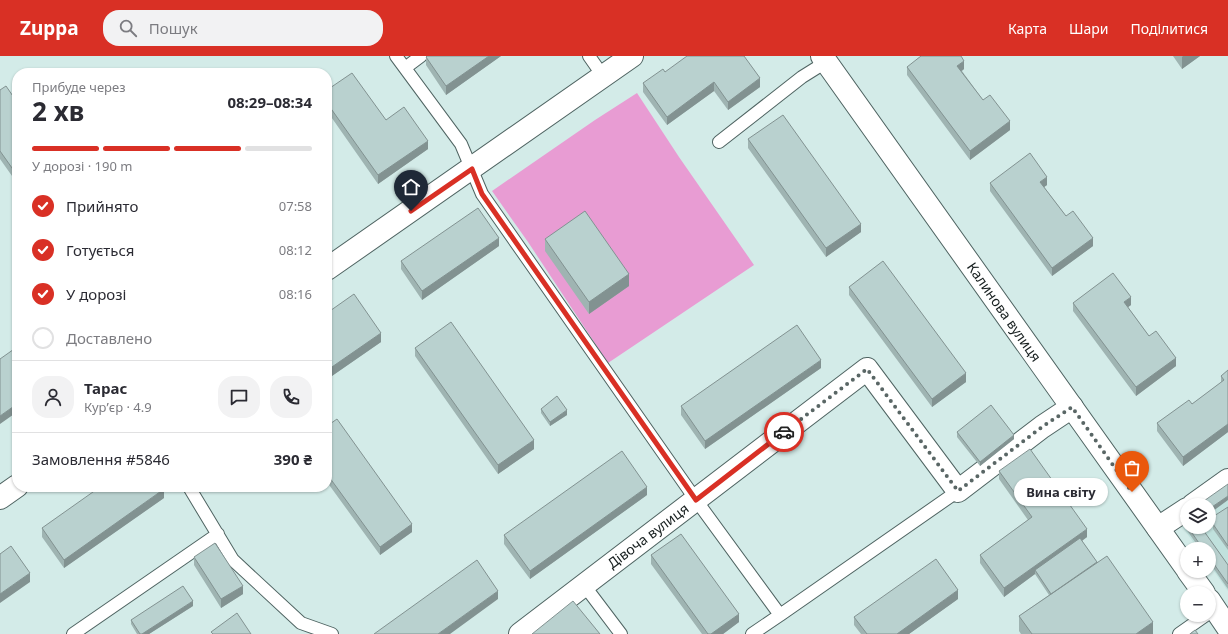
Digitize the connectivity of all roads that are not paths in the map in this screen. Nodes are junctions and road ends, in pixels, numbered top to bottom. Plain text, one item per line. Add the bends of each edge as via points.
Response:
1 (396, 56) edge
2 (421, 56) edge
3 (589, 56) edge
4 (632, 56) edge
5 (824, 59) edge
6 (405, 68) junction
7 (603, 76) junction
8 (719, 142) dead end
9 (472, 169) junction
10 (332, 266) edge
11 (1072, 407) junction
12 (1228, 480) edge
13 (12, 490) edge
14 (958, 491) junction
15 (192, 492) edge
16 (0, 498) edge
17 (1204, 498) edge
18 (696, 500) junction
19 (1180, 514) edge
20 (1158, 528) junction
21 (218, 534) junction
22 (1180, 559) edge
23 (584, 585) junction
24 (780, 615) junction
25 (1216, 615) edge
26 (1191, 622) edge
27 (1228, 628) edge
28 (319, 632) edge
29 (73, 634) edge
30 (332, 634) edge
31 (520, 634) edge
32 (621, 634) edge
33 (752, 634) edge
34 (1179, 634) edge

1 - 6 lane
2 - 6 lane
3 - 7 lane
4 - 7 street
5 - 8 lane
5 - 11 street, Калинова вулиця
6 - 9 lane via 461,144
7 - 9 street
9 - 10 street
9 - 18 lane via 482,194
11 - 14 street
11 - 20 street, Калинова вулиця
12 - 17 street
13 - 16 street
14 - 18 street, Дівоча вулиця via 867,369
14 - 24 lane
15 - 21 lane
18 - 23 street, Дівоча вулиця
18 - 24 lane
19 - 20 street
20 - 22 street, Калинова вулиця
21 - 28 lane via 233,560 300,623
21 - 29 lane
23 - 31 street, Дівоча вулиця
23 - 32 lane
24 - 33 lane
25 - 27 street, Калинова вулиця
26 - 34 lane
28 - 30 lane

